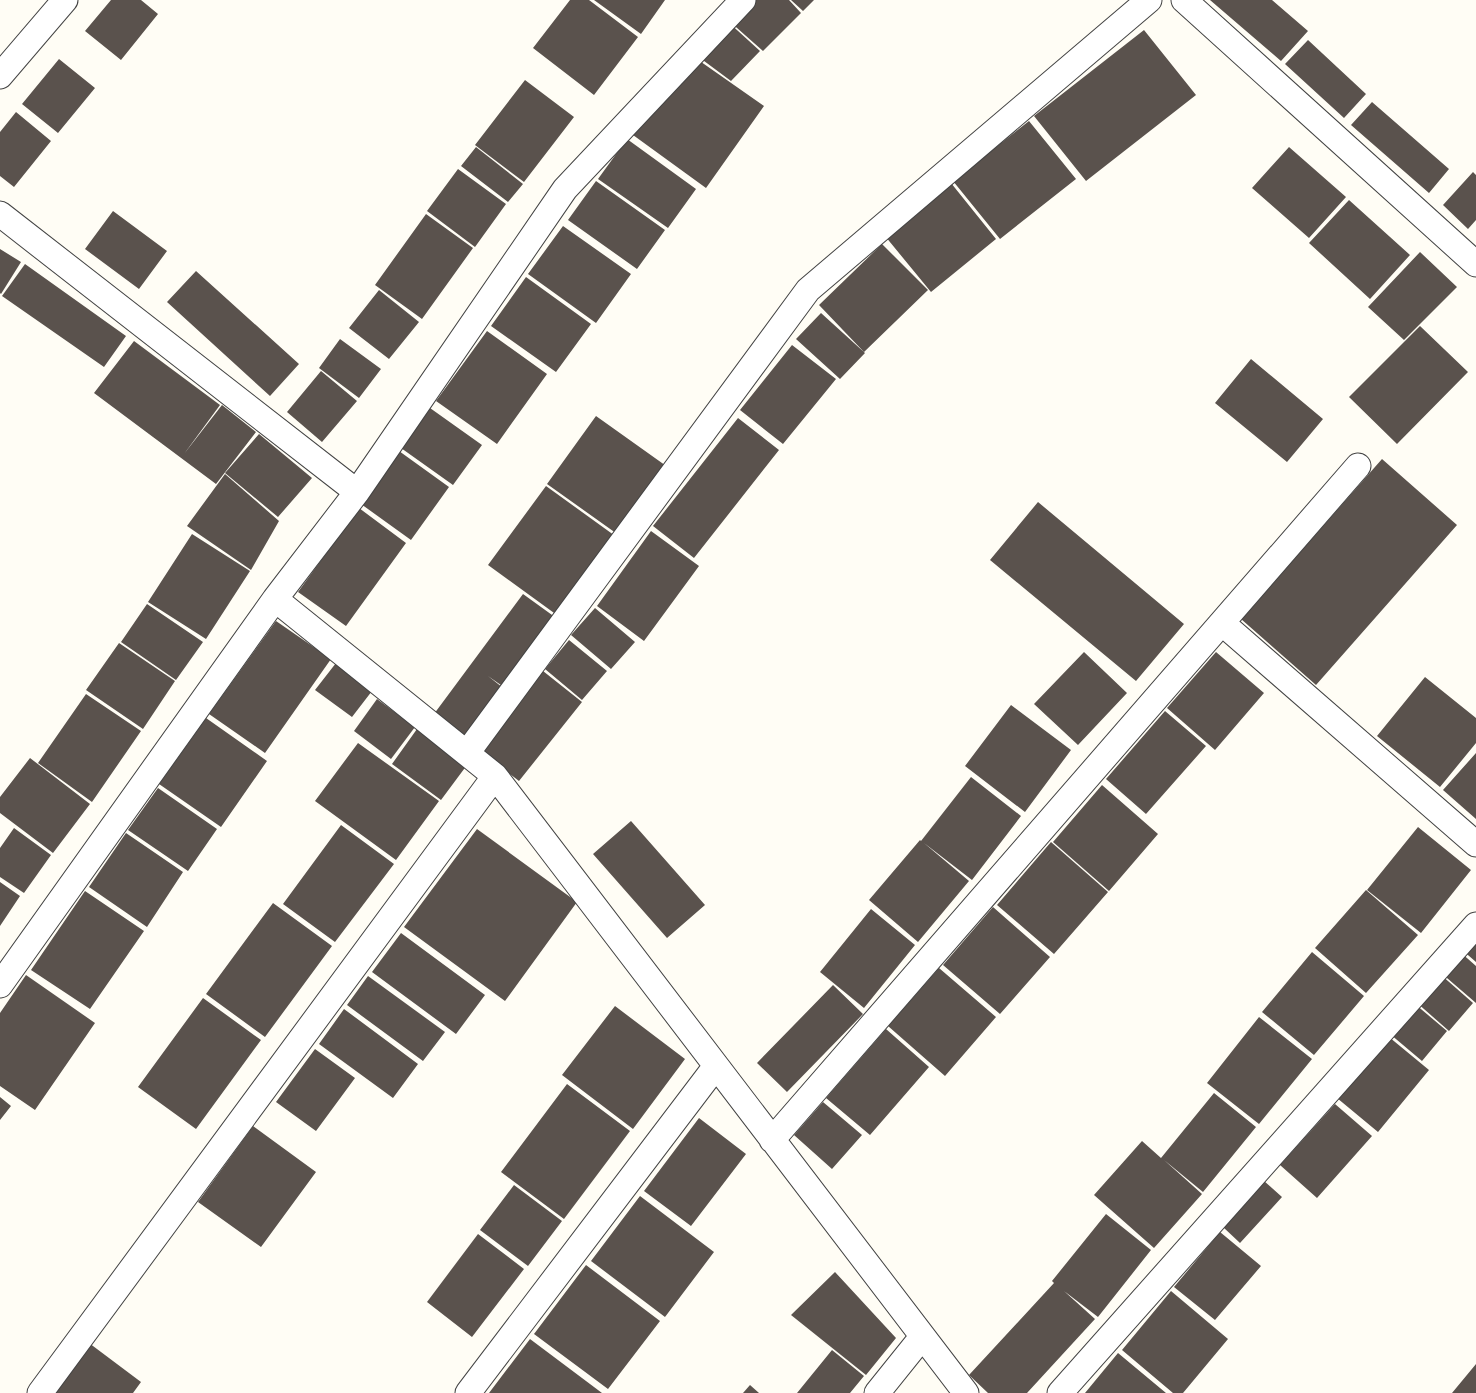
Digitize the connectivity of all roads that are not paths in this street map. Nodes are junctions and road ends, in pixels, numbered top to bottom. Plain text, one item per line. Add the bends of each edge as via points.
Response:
1 (65, 0) edge
2 (743, 0) edge
3 (1149, 0) edge
4 (1184, 0) edge
5 (0, 76) edge
6 (0, 214) edge
7 (1476, 264) edge
8 (1358, 466) dead end
9 (358, 492) junction
10 (275, 599) junction
11 (1222, 623) junction
12 (467, 753) junction
13 (495, 776) junction
14 (1476, 844) edge
15 (1476, 925) edge
16 (0, 986) edge
17 (716, 1066) junction
18 (772, 1140) junction
19 (922, 1337) junction
20 (40, 1393) edge
21 (468, 1393) edge
22 (878, 1393) edge
23 (966, 1393) edge
24 (1060, 1393) edge

1 - 5 street
2 - 9 street via 565,189
3 - 12 street via 808,290
4 - 7 street
6 - 9 street
8 - 11 street
9 - 10 street
10 - 12 street
10 - 16 street
11 - 14 street
11 - 18 street
12 - 13 street
13 - 17 street
13 - 20 street
15 - 24 street
17 - 18 street
17 - 21 street
18 - 19 street
19 - 22 street
19 - 23 street

